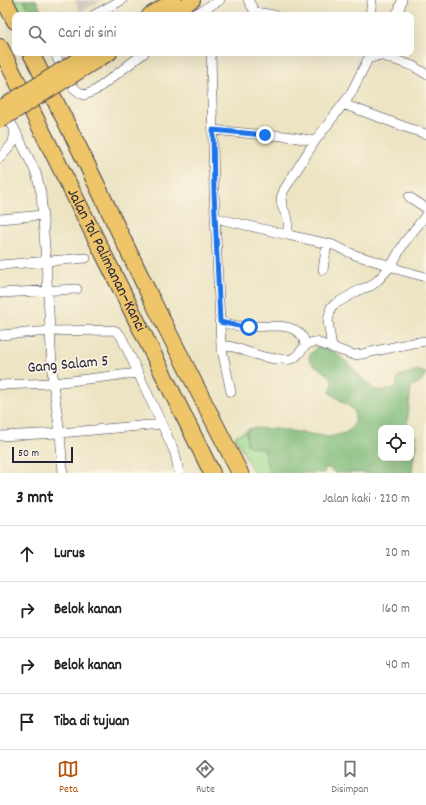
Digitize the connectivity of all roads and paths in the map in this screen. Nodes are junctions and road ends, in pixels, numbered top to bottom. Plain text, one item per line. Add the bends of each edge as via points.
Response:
1 (4, 0) edge
2 (122, 0) edge
3 (174, 0) edge
4 (193, 0) edge
5 (220, 0) edge
6 (248, 0) edge
7 (372, 0) edge
8 (402, 0) edge
9 (210, 10) edge
10 (100, 12) edge
11 (155, 12) edge
12 (175, 12) edge
13 (255, 12) edge
14 (370, 12) edge
15 (397, 12) edge
16 (12, 15) edge
17 (0, 47) edge
18 (33, 56) edge
19 (57, 56) edge
20 (140, 56) edge
21 (211, 56) edge
22 (377, 56) edge
23 (383, 56) edge
24 (93, 57) edge
25 (426, 74) edge
26 (0, 103) edge
27 (343, 104) junction
28 (0, 108) edge
29 (0, 121) edge
30 (15, 130) junction
31 (213, 130) junction
32 (426, 134) edge
33 (315, 141) junction
34 (0, 158) edge
35 (409, 197) dead end
36 (426, 208) edge
37 (43, 215) junction
38 (426, 215) edge
39 (215, 218) junction
40 (0, 219) edge
41 (288, 235) junction
42 (327, 243) junction
43 (86, 258) dead end
44 (46, 261) junction
45 (0, 265) edge
46 (391, 266) junction
47 (323, 270) dead end
48 (426, 277) edge
49 (77, 289) dead end
50 (48, 290) junction
51 (0, 293) edge
52 (220, 322) junction
53 (51, 332) junction
54 (0, 335) edge
55 (426, 341) edge
56 (305, 344) junction
57 (221, 345) junction
58 (332, 348) junction
59 (138, 373) junction
60 (53, 383) junction
61 (0, 385) edge
62 (231, 392) dead end
63 (161, 424) junction
64 (60, 433) junction
65 (0, 436) edge
66 (63, 473) edge
67 (179, 473) edge
68 (212, 473) edge
69 (240, 473) edge

1 - 16 highway
2 - 10 street
3 - 11 main road
4 - 12 main road
5 - 9 street
6 - 13 street
7 - 14 street
8 - 15 street
17 - 68 highway, Jalan Tol Palimanan–Kanci
18 - 69 highway, Jalan Tol Palimanan–Kanci
19 - 20 street via 74,88 85,95 96,90
21 - 31 street
22 - 27 street via 368,59
23 - 25 street via 413,66
24 - 28 main road, bridge
24 - 29 main road, bridge
26 - 30 street
27 - 32 street
27 - 33 street
30 - 34 street via 13,143
30 - 37 street via 36,173
31 - 33 street
31 - 39 street
33 - 41 street via 281,198 288,219
35 - 36 street
37 - 40 street
37 - 44 street
38 - 46 street via 404,243
39 - 41 street
39 - 52 street
41 - 42 street
42 - 46 street
42 - 47 street
43 - 44 street
44 - 45 street
44 - 50 street
46 - 48 street
46 - 58 street via 371,286 331,307 328,321
49 - 50 street
50 - 51 street
50 - 53 street
52 - 56 street via 239,326 288,328 297,331
52 - 57 street
53 - 54 street
53 - 59 street via 116,331 121,336
53 - 60 street
55 - 58 street via 354,355
56 - 57 street via 294,358 290,359 266,358
56 - 58 street via 316,342
57 - 62 street
59 - 60 street, Gang Salam 5
59 - 63 street
60 - 61 street, Gang Salam 5
60 - 64 street
63 - 64 street
63 - 67 street via 175,453
64 - 65 street
64 - 66 street

